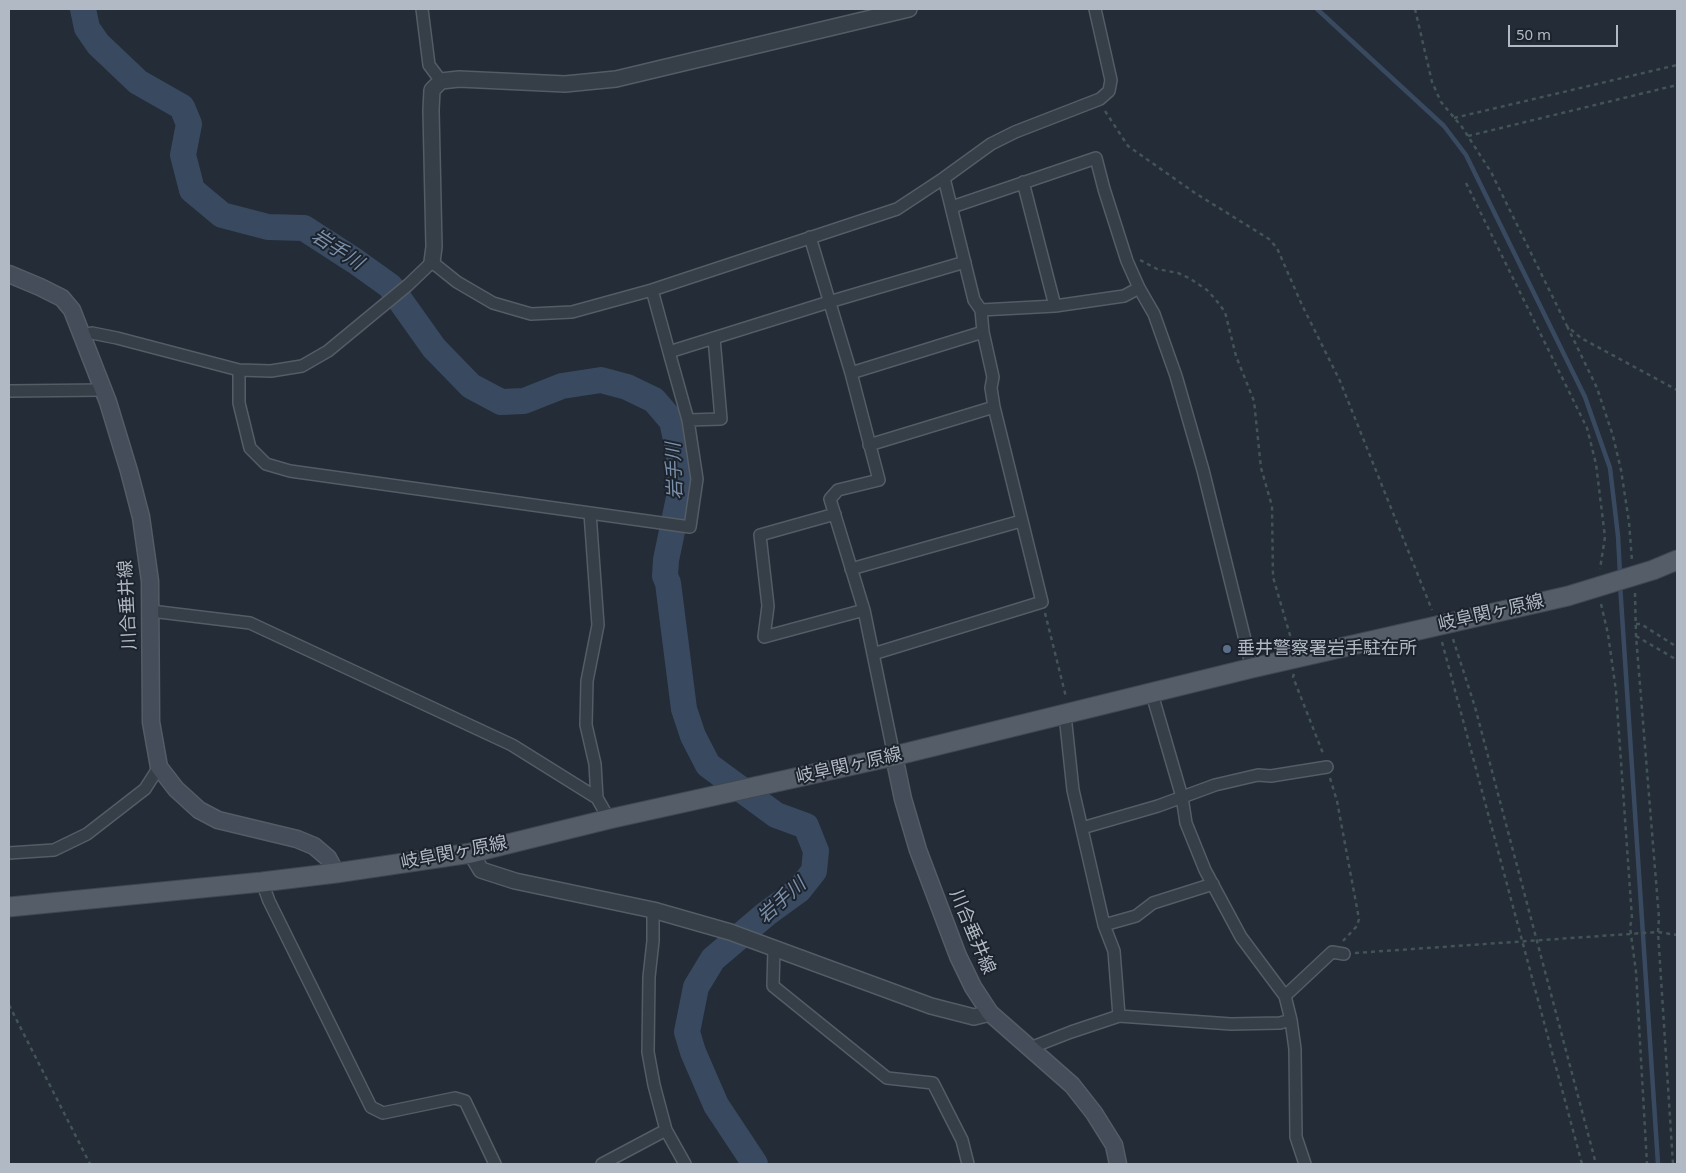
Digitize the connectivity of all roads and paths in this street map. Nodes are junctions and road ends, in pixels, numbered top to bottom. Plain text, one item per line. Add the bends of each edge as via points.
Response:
1 (422, 9) edge
2 (909, 9) edge
3 (1095, 9) edge
4 (1415, 9) edge
5 (1677, 65) edge
6 (440, 81) junction
7 (1677, 86) edge
8 (1100, 99) junction
9 (1454, 118) junction
10 (1468, 136) junction
11 (944, 178) junction
12 (1023, 182) junction
13 (1466, 183) dead end
14 (952, 207) junction
15 (810, 237) junction
16 (1127, 261) junction
17 (432, 262) junction
18 (965, 262) junction
19 (9, 274) edge
20 (1139, 288) junction
21 (652, 290) junction
22 (829, 302) junction
23 (1055, 306) junction
24 (981, 310) junction
25 (1566, 326) junction
26 (983, 332) junction
27 (83, 335) junction
28 (714, 338) junction
29 (669, 352) junction
30 (239, 370) junction
31 (851, 373) junction
32 (103, 390) junction
33 (1677, 390) edge
34 (9, 391) edge
35 (994, 407) junction
36 (688, 420) junction
37 (869, 445) junction
38 (590, 513) junction
39 (835, 514) junction
40 (1021, 521) junction
41 (1677, 560) edge
42 (851, 568) junction
43 (1634, 576) junction
44 (1601, 586) junction
45 (1042, 602) junction
46 (864, 610) junction
47 (151, 611) junction
48 (1443, 624) junction
49 (1636, 624) junction
50 (1636, 636) junction
51 (1677, 647) edge
52 (873, 654) junction
53 (1296, 658) junction
54 (1677, 660) edge
55 (1252, 668) junction
56 (1152, 694) junction
57 (1068, 714) junction
58 (894, 756) junction
59 (159, 767) junction
60 (1327, 767) junction
61 (1182, 797) junction
62 (597, 798) junction
63 (609, 819) junction
64 (1082, 828) junction
65 (9, 852) edge
66 (471, 853) junction
67 (336, 873) junction
68 (262, 882) junction
69 (1213, 884) junction
70 (9, 907) edge
71 (653, 910) junction
72 (1104, 925) junction
73 (1658, 932) junction
74 (1631, 934) junction
75 (1677, 935) edge
76 (1537, 940) junction
77 (1522, 941) junction
78 (770, 946) junction
79 (1340, 953) junction
80 (1285, 996) junction
81 (9, 1005) edge
82 (990, 1013) junction
83 (1118, 1016) junction
84 (1291, 1020) junction
85 (1030, 1048) junction
86 (666, 1130) junction
87 (90, 1164) edge
88 (495, 1164) edge
89 (602, 1164) edge
90 (685, 1164) edge
91 (968, 1164) edge
92 (1118, 1164) edge
93 (1305, 1164) edge
94 (1582, 1164) edge
95 (1596, 1164) edge
96 (1647, 1164) edge
97 (1673, 1164) edge

1 - 6 street via 429,65
2 - 6 street via 616,79 565,84
3 - 8 street via 1111,80 1109,91
4 - 9 path via 1432,82 1441,102
5 - 9 path
6 - 17 street via 432,90 430,110
7 - 10 path
8 - 11 street via 990,144
8 - 48 path via 1128,146 1269,239 1277,248 1340,381
9 - 10 path
10 - 25 path via 1491,172
11 - 14 street
11 - 15 street via 897,209
12 - 14 street
12 - 16 street via 1096,158
12 - 23 street
13 - 44 path via 1587,428 1596,464 1605,537
14 - 18 street
15 - 21 street
15 - 22 street
16 - 20 street
16 - 53 path via 1141,260 1157,269 1188,278 1207,290 1225,312 1236,356 1254,401 1261,468 1272,506 1273,577
17 - 21 street via 457,282 493,303 531,314 572,312
17 - 30 street via 328,351 302,366 271,371
18 - 22 street
18 - 24 street via 974,300
19 - 27 main road, 川合垂井線 via 62,298 72,310
20 - 23 street via 1124,296
20 - 55 street via 1154,314 1176,376
21 - 29 street
22 - 28 street
22 - 31 street
23 - 24 street
24 - 26 street
25 - 33 path via 1581,338
25 - 43 path via 1597,388 1613,436 1629,522
26 - 31 street
26 - 35 street via 993,376
27 - 30 street via 92,333 117,338
27 - 32 main road, 川合垂井線
28 - 29 street
28 - 36 street via 720,419
29 - 36 street
30 - 38 street via 239,403 250,448 266,464 300,472
31 - 37 street
32 - 34 street
32 - 47 main road, 川合垂井線 via 130,471 141,517
35 - 37 street
35 - 40 street
36 - 38 street via 697,479 690,527
37 - 39 street via 878,480 838,490 830,499
38 - 62 street via 598,625 587,681 586,725 595,764
39 - 42 street
39 - 46 street via 760,535 768,606 764,637
40 - 42 street
40 - 45 street
41 - 43 main road, 岐阜関ヶ原線
42 - 46 street
43 - 44 main road, 岐阜関ヶ原線
43 - 49 path
44 - 48 main road, 岐阜関ヶ原線
44 - 74 path via 1616,691
45 - 52 street
45 - 57 path
46 - 52 street
47 - 59 main road, 川合垂井線 via 151,722
47 - 62 street via 250,623 512,745
48 - 53 main road, 岐阜関ヶ原線
48 - 76 path via 1475,707
48 - 77 path
49 - 50 path
49 - 51 path
50 - 54 path
50 - 73 path
52 - 58 street
53 - 55 main road, 岐阜関ヶ原線
53 - 60 path via 1293,678
55 - 56 main road, 岐阜関ヶ原線
56 - 57 main road, 岐阜関ヶ原線
56 - 61 street
57 - 58 main road, 岐阜関ヶ原線
57 - 64 street via 1073,790
58 - 63 main road, 岐阜関ヶ原線
58 - 82 main road, 川合垂井線 via 918,850 958,956 973,988
59 - 65 street via 145,789 88,834 54,850
59 - 67 main road, 川合垂井線 via 176,789 199,810 218,820 314,846 328,858
60 - 61 street via 1258,775
60 - 79 path via 1337,801 1359,919 1343,941
61 - 64 street
61 - 69 street via 1186,823
62 - 63 street
63 - 66 main road, 岐阜関ヶ原線
64 - 72 street
66 - 67 main road, 岐阜関ヶ原線
66 - 71 street via 481,870 506,878
67 - 68 main road, 岐阜関ヶ原線
68 - 70 main road, 岐阜関ヶ原線
68 - 88 street via 371,1107 384,1113 455,1098 465,1101
69 - 72 street via 1153,903 1136,916
69 - 80 street via 1241,937
71 - 78 street
71 - 86 street via 648,1052
72 - 83 street via 1114,951
73 - 74 path
73 - 75 path
73 - 97 path
74 - 76 path
74 - 96 path
76 - 77 path
76 - 95 path
77 - 79 path
77 - 94 path
78 - 82 street via 931,1006 974,1017
78 - 91 street via 773,986 887,1078 933,1083 962,1140
79 - 80 street via 1332,952
80 - 84 street
81 - 87 path
82 - 85 main road, 川合垂井線
83 - 84 street via 1231,1024
83 - 85 street
84 - 93 street via 1295,1049 1296,1137
85 - 92 main road, 川合垂井線 via 1072,1085 1094,1113 1114,1145
86 - 89 street
86 - 90 street

